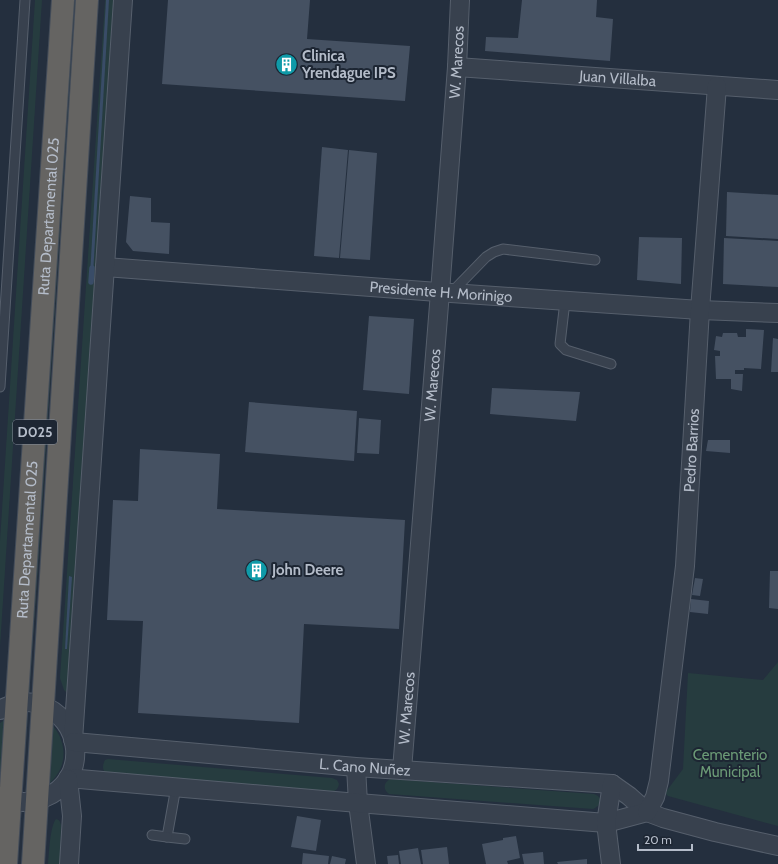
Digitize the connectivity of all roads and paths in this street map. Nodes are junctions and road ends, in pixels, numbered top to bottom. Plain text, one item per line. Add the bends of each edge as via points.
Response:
1 (25, 0) edge
2 (63, 0) edge
3 (87, 0) edge
4 (123, 0) edge
5 (460, 0) edge
6 (457, 67) junction
7 (717, 86) junction
8 (778, 90) edge
9 (595, 260) dead end
10 (105, 267) junction
11 (446, 292) junction
12 (565, 300) junction
13 (700, 310) junction
14 (778, 313) edge
15 (611, 364) dead end
16 (0, 387) edge
17 (9, 706) edge
18 (44, 706) junction
19 (74, 741) junction
20 (356, 767) junction
21 (402, 770) junction
22 (68, 778) junction
23 (612, 784) junction
24 (176, 787) junction
25 (5, 797) edge
26 (38, 801) junction
27 (358, 803) junction
28 (647, 812) junction
29 (606, 823) junction
30 (152, 835) dead end
31 (167, 837) junction
32 (186, 839) dead end
33 (778, 846) edge
34 (6, 864) edge
35 (33, 864) edge
36 (69, 864) edge
37 (366, 864) edge
38 (611, 864) edge

1 - 16 lane
2 - 17 highway, Ruta Departamental 025 / D025
3 - 18 highway, Ruta Departamental 025 / D025
4 - 10 street
5 - 6 street, W. Marecos
6 - 7 street, Juan Villalba
6 - 11 street, W. Marecos
7 - 8 street, Juan Villalba
7 - 13 street, Pedro Barrios
9 - 11 lane via 503,249 486,257
10 - 11 street, Presidente H. Morinigo
10 - 19 street
11 - 12 street, Presidente H. Morinigo
11 - 21 street, W. Marecos
12 - 13 street, Presidente H. Morinigo
12 - 15 lane via 560,344 566,350
13 - 14 street, Presidente H. Morinigo
13 - 28 street, Pedro Barrios via 686,566 659,781 655,797
17 - 18 street via 26,702
17 - 25 highway, Ruta Departamental 025 / D025
18 - 19 street via 59,715 69,727
18 - 26 highway, Ruta Departamental 025 / D025
19 - 20 street, L. Cano Nuñez
19 - 22 street via 73,768
20 - 21 street, L. Cano Nuñez
20 - 27 street
21 - 23 street, L. Cano Nuñez
22 - 24 street
22 - 26 street via 60,789
22 - 36 street via 72,816
23 - 28 street
23 - 29 street
24 - 27 street
24 - 31 lane
25 - 26 street via 24,802
25 - 34 highway, Ruta Departamental 025 / D025
26 - 35 highway, Ruta Departamental 025 / D025
27 - 29 street
27 - 37 street
28 - 29 street
28 - 33 street via 715,832
29 - 38 street
30 - 31 lane
31 - 32 lane

